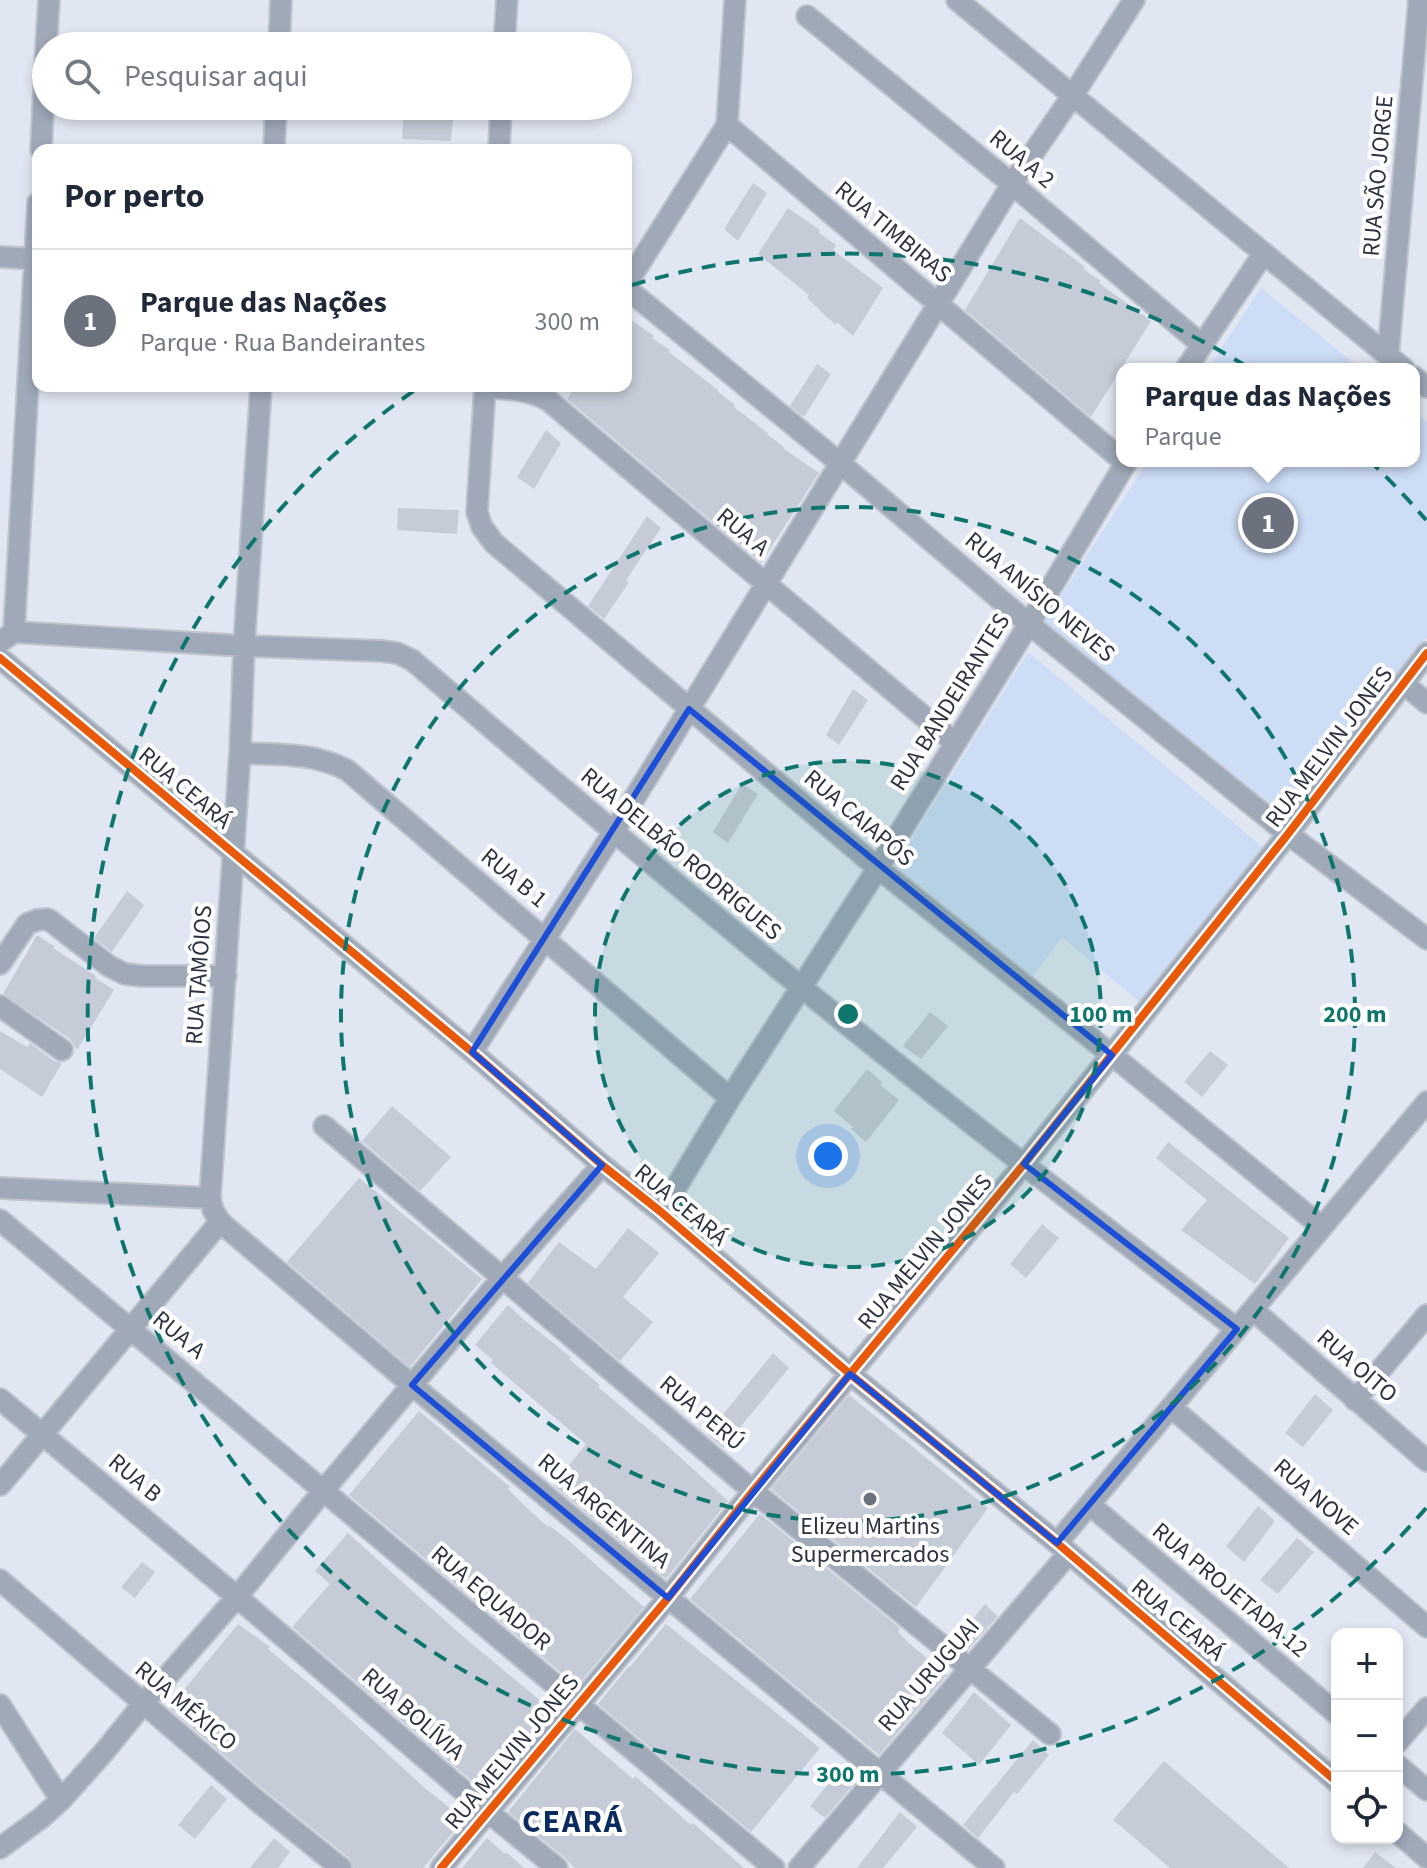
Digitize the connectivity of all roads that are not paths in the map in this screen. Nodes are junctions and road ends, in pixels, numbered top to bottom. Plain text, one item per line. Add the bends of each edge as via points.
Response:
1 (49, 0) edge
2 (281, 0) edge
3 (507, 0) edge
4 (735, 0) edge
5 (1134, 0) edge
6 (1419, 0) edge
7 (960, 1) edge
8 (807, 16) dead end
9 (47, 32) edge
10 (280, 32) edge
11 (505, 32) edge
12 (1073, 95) junction
13 (42, 120) edge
14 (275, 120) edge
15 (500, 120) edge
16 (727, 125) junction
17 (41, 144) edge
18 (274, 144) edge
19 (499, 144) edge
20 (1012, 184) junction
21 (1264, 253) junction
22 (0, 257) edge
23 (32, 259) edge
24 (632, 277) edge
25 (632, 292) edge
26 (938, 305) junction
27 (32, 322) edge
28 (1201, 344) junction
29 (1396, 362) edge
30 (1190, 363) edge
31 (261, 392) edge
32 (485, 392) edge
33 (530, 392) edge
34 (1116, 454) edge
35 (841, 464) junction
36 (1121, 467) edge
37 (764, 584) junction
38 (1029, 624) junction
39 (7, 637) edge
40 (244, 646) junction
41 (1427, 653) edge
42 (0, 658) edge
43 (1403, 683) junction
44 (1427, 703) edge
45 (689, 709) junction
46 (955, 743) junction
47 (240, 753) junction
48 (613, 833) junction
49 (1288, 834) junction
50 (233, 854) junction
51 (878, 868) junction
52 (545, 938) junction
53 (1427, 939) edge
54 (0, 964) edge
55 (226, 976) junction
56 (802, 988) junction
57 (0, 1006) edge
58 (62, 1050) dead end
59 (472, 1052) junction
60 (1112, 1055) junction
61 (730, 1098) junction
62 (1427, 1102) edge
63 (324, 1126) dead end
64 (1024, 1164) junction
65 (602, 1165) junction
66 (0, 1188) edge
67 (210, 1198) junction
68 (661, 1212) junction
69 (0, 1220) edge
70 (220, 1222) junction
71 (1322, 1227) junction
72 (502, 1278) junction
73 (1253, 1310) junction
74 (1427, 1315) edge
75 (130, 1328) junction
76 (1237, 1329) junction
77 (850, 1374) junction
78 (412, 1385) junction
79 (0, 1399) edge
80 (1355, 1400) junction
81 (1172, 1408) junction
82 (42, 1435) junction
83 (1427, 1461) edge
84 (0, 1485) edge
85 (323, 1491) junction
86 (753, 1491) junction
87 (1090, 1505) junction
88 (1063, 1548) junction
89 (0, 1580) edge
90 (237, 1597) junction
91 (668, 1598) junction
92 (1427, 1627) edge
93 (970, 1668) junction
94 (143, 1704) junction
95 (0, 1705) edge
96 (578, 1705) junction
97 (1427, 1708) edge
98 (1331, 1709) edge
99 (1050, 1734) dead end
100 (1403, 1736) edge
101 (1403, 1770) edge
102 (879, 1772) junction
103 (1331, 1777) edge
104 (1427, 1790) edge
105 (61, 1800) junction
106 (488, 1812) junction
107 (1403, 1837) edge
108 (0, 1848) edge
109 (1427, 1858) edge
110 (341, 1868) edge
111 (441, 1868) edge
112 (557, 1868) edge
113 (774, 1868) edge
114 (799, 1868) edge
115 (994, 1868) edge

1 - 9 street
2 - 10 street
3 - 11 street
4 - 16 street
5 - 12 street
6 - 29 street, RUA SÃO JORGE
7 - 12 street
8 - 20 street, RUA A 2
12 - 20 street
12 - 21 street
13 - 17 street
14 - 18 street
15 - 19 street
16 - 24 street
16 - 26 street, RUA TIMBIRAS
20 - 26 street
20 - 28 street, RUA A 2
21 - 28 street
21 - 29 street
22 - 23 street
25 - 35 street, RUA ANÍSIO NEVES
26 - 34 street, RUA TIMBIRAS
26 - 35 street
27 - 39 street
28 - 30 street
31 - 40 street, RUA TAMÔIOS
32 - 45 street, RUA CAIAPÓS via 477,512 482,527 494,543
33 - 37 street, RUA A via 549,401
35 - 37 street
35 - 38 street, RUA ANÍSIO NEVES
36 - 38 street, RUA BANDEIRANTES
37 - 45 street
37 - 46 street, RUA A
38 - 46 street, RUA BANDEIRANTES
38 - 49 street, RUA ANÍSIO NEVES
39 - 40 street, RUA DELBÃO RODRIGUES
40 - 47 street, RUA TAMÔIOS
40 - 48 street, RUA DELBÃO RODRIGUES via 381,651 412,660
41 - 43 street, RUA MELVIN JONES
42 - 50 street, RUA CEARÁ
43 - 44 street
43 - 49 street, RUA MELVIN JONES
45 - 48 street
45 - 51 street, RUA CAIAPÓS
46 - 51 street, RUA BANDEIRANTES
47 - 50 street, RUA TAMÔIOS
47 - 52 street, RUA B 1 via 309,756 347,770
48 - 52 street
48 - 56 street, RUA DELBÃO RODRIGUES
49 - 53 street, RUA ANÍSIO NEVES
49 - 60 street, RUA MELVIN JONES
50 - 55 street, RUA TAMÔIOS
50 - 59 street, RUA CEARÁ
51 - 56 street, RUA BANDEIRANTES
51 - 60 street, RUA CAIAPÓS
52 - 59 street
52 - 61 street, RUA B 1
54 - 55 street via 27,924 48,919 125,974
55 - 67 street, RUA TAMÔIOS
56 - 61 street, RUA BANDEIRANTES
56 - 64 street, RUA DELBÃO RODRIGUES
57 - 58 street
59 - 65 street, RUA CEARÁ
60 - 64 street, RUA MELVIN JONES
60 - 71 street, RUA CAIAPÓS
61 - 68 street, RUA BANDEIRANTES
62 - 71 street, RUA URUGUAI
63 - 72 street, RUA PERÚ
64 - 76 street, RUA DELBÃO RODRIGUES
64 - 77 street, RUA MELVIN JONES
65 - 68 street, RUA CEARÁ
65 - 72 street
66 - 67 street
67 - 70 street, RUA TAMÔIOS
68 - 77 street, RUA CEARÁ
69 - 75 street, RUA A
70 - 75 street
70 - 78 street, RUA ARGENTINA
71 - 73 street, RUA URUGUAI
72 - 78 street
72 - 86 street, RUA PERÚ
73 - 76 street, RUA URUGUAI
73 - 80 street, RUA OITO
74 - 80 street
75 - 82 street
75 - 85 street, RUA A
76 - 81 street, RUA URUGUAI
77 - 86 street, RUA MELVIN JONES
77 - 88 street, RUA CEARÁ
78 - 85 street
78 - 91 street, RUA ARGENTINA
79 - 82 street, RUA B
80 - 83 street, RUA OITO
81 - 87 street, RUA URUGUAI
81 - 92 street, RUA NOVE
82 - 84 street
82 - 90 street, RUA B
85 - 90 street
85 - 96 street, RUA EQUADOR
86 - 91 street, RUA MELVIN JONES
86 - 93 street, RUA PERÚ
87 - 88 street, RUA URUGUAI
87 - 98 street, RUA PROJETADA 12
88 - 93 street, RUA URUGUAI
88 - 103 street, RUA CEARÁ
89 - 94 street, RUA MÉXICO
90 - 94 street
90 - 106 street, RUA BOLÍVIA
91 - 96 street, RUA MELVIN JONES
91 - 102 street, RUA ARGENTINA
93 - 99 street, RUA PERÚ
93 - 102 street, RUA URUGUAI
94 - 105 street
94 - 110 street, RUA MÉXICO
95 - 105 street
96 - 106 street, RUA MELVIN JONES
96 - 113 street, RUA EQUADOR
97 - 100 street
101 - 104 street
102 - 114 street, RUA URUGUAI
102 - 115 street, RUA ARGENTINA
105 - 108 street
106 - 111 street, RUA MELVIN JONES
106 - 112 street, RUA BOLÍVIA
107 - 109 street

